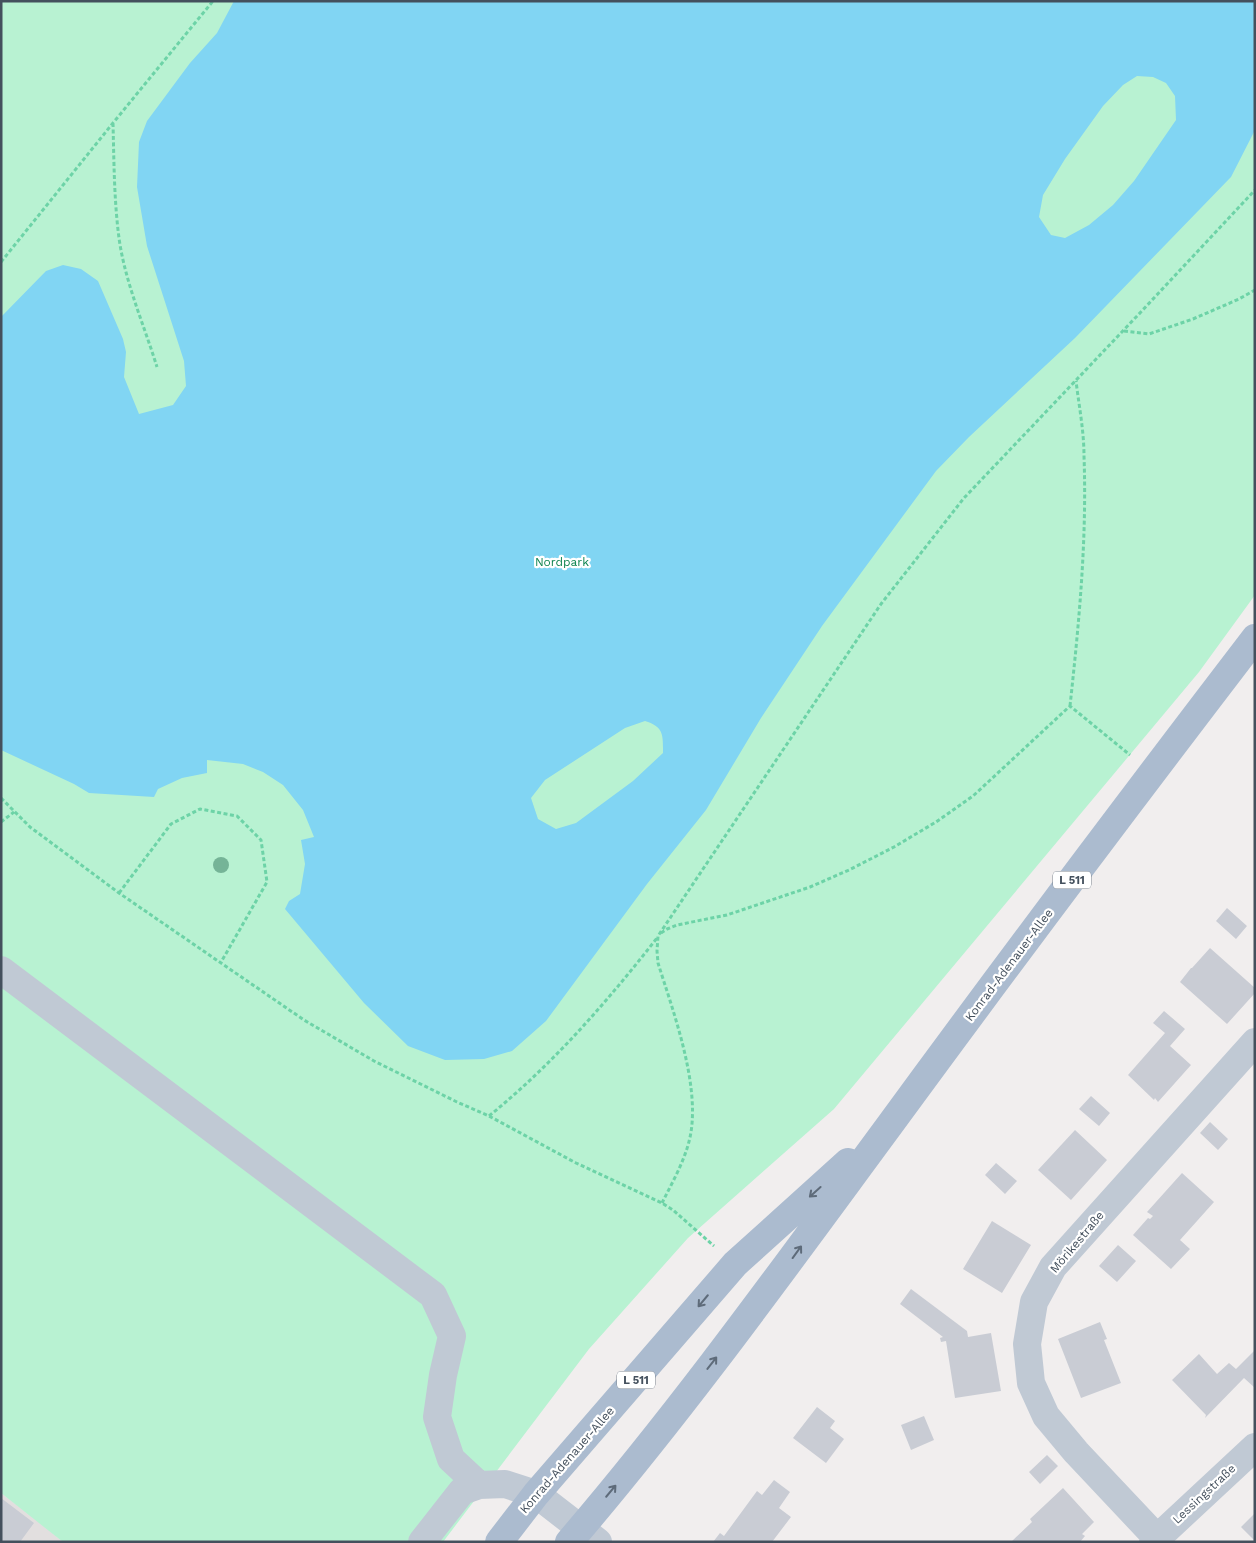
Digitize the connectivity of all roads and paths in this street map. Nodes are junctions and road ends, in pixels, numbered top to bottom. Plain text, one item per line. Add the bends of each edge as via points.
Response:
1 (213, 1) edge
2 (113, 123) junction
3 (1255, 190) edge
4 (1, 262) edge
5 (1255, 290) edge
6 (1124, 330) junction
7 (157, 366) dead end
8 (1076, 380) junction
9 (1255, 638) edge
10 (1070, 706) junction
11 (1152, 773) junction
12 (1, 798) edge
13 (14, 812) junction
14 (1, 822) edge
15 (120, 893) junction
16 (658, 936) junction
17 (220, 964) junction
18 (1, 970) edge
19 (1255, 1042) edge
20 (489, 1116) junction
21 (890, 1124) junction
22 (662, 1203) junction
23 (735, 1264) junction
24 (1255, 1447) edge
25 (479, 1485) junction
26 (536, 1494) junction
27 (582, 1537) edge
28 (1155, 1540) edge
29 (422, 1542) edge
30 (499, 1542) edge

1 - 2 path
2 - 4 path
2 - 7 path via 119,238 125,267
3 - 6 path
5 - 6 path via 1193,319 1150,334
6 - 8 path
8 - 10 path via 1084,454 1085,540
8 - 16 path via 964,498 881,604
9 - 11 main road, Konrad-Adenauer-Allee / L 511
10 - 11 path
10 - 16 path via 973,796 894,847 810,887 727,915 677,925
11 - 21 main road, Konrad-Adenauer-Allee / L 511
12 - 13 path
13 - 14 path
13 - 15 path
15 - 17 path
15 - 17 path via 171,824 200,809 238,816 261,840 267,882
16 - 20 path via 576,1036 519,1092
16 - 22 path via 658,963 680,1034 689,1072 692,1106 691,1132 683,1161
17 - 20 path via 304,1020 374,1061
18 - 25 street via 433,1294 452,1336 437,1416 451,1458
19 - 28 street, Mörikestraße via 1053,1267 1034,1302 1026,1344 1031,1383 1046,1416
20 - 22 path via 576,1163
21 -> 23 main road, Konrad-Adenauer-Allee / L 511
27 -> 21 main road, Konrad-Adenauer-Allee / L 511 via 619,1482 768,1291
22 - 23 path
23 -> 26 main road, Konrad-Adenauer-Allee / L 511
24 - 28 street, Lessingstraße
25 - 26 street via 505,1484
25 - 29 street via 462,1490
26 - 27 street
26 - 30 main road, Konrad-Adenauer-Allee / L 511

